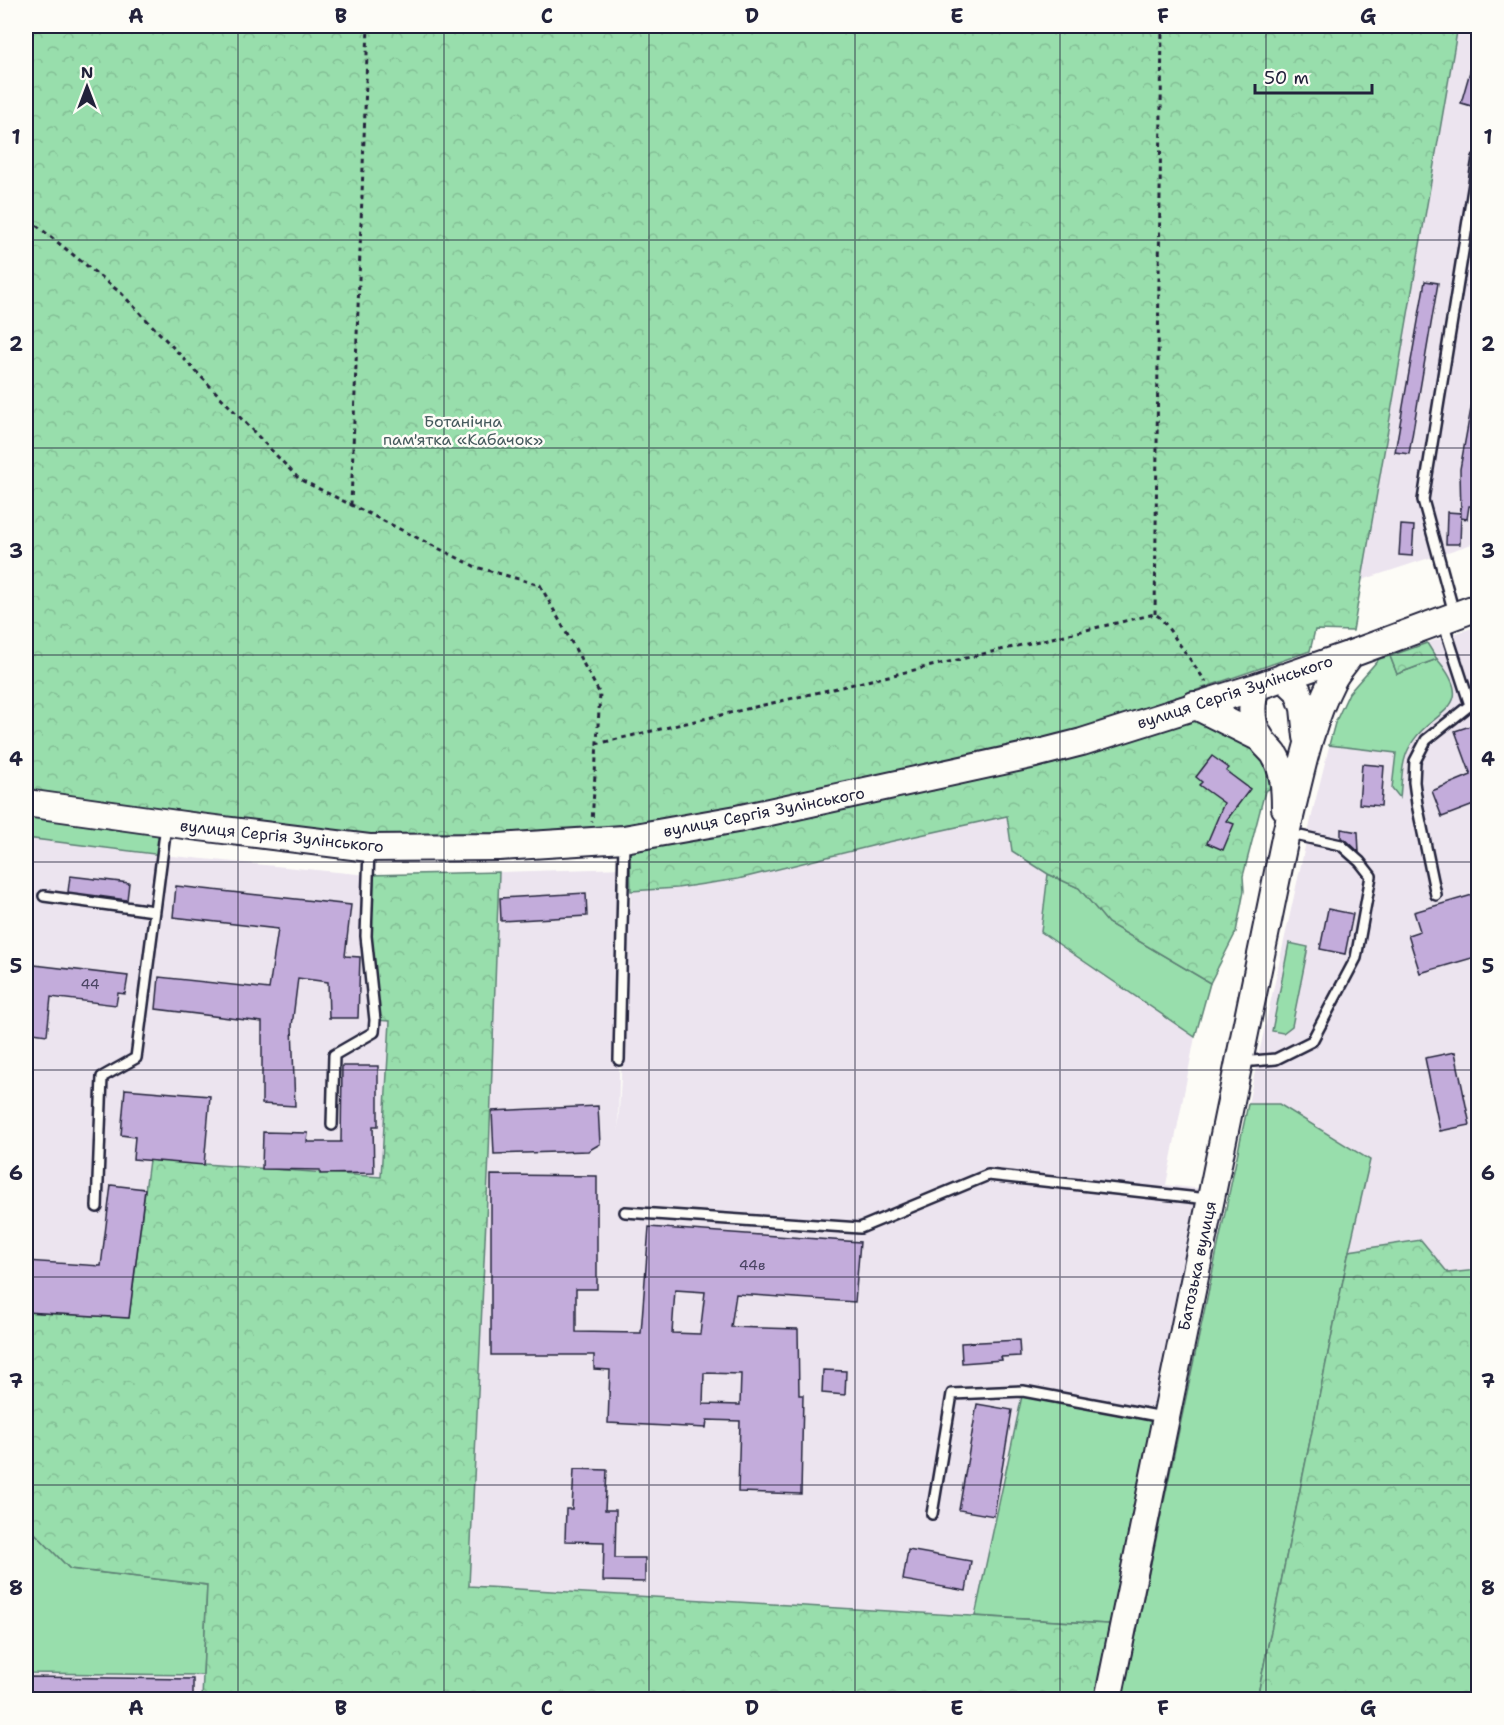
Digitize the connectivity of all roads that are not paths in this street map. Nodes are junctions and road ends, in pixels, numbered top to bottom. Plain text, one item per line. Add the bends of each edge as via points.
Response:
1 (1479, 158) edge
2 (1479, 607) edge
3 (1448, 617) junction
4 (1351, 654) junction
5 (1283, 677) junction
6 (1256, 687) junction
7 (1206, 702) junction
8 (1474, 704) edge
9 (1260, 738) junction
10 (1308, 744) junction
11 (26, 803) edge
12 (166, 823) junction
13 (1286, 833) junction
14 (624, 839) junction
15 (369, 848) junction
16 (1436, 895) dead end
17 (44, 896) dead end
18 (154, 911) junction
19 (619, 1060) dead end
20 (1238, 1062) junction
21 (332, 1125) dead end
22 (1210, 1200) junction
23 (97, 1207) dead end
24 (625, 1212) dead end
25 (1166, 1417) junction
26 (932, 1514) dead end
27 (1108, 1700) edge

1 - 3 lane via 1423,500
2 - 3 street, вулиця Сергія Зулінського
3 - 4 street, вулиця Сергія Зулінського
3 - 8 lane
4 - 5 street, вулиця Сергія Зулінського
4 - 10 street, Батозька вулиця via 1322,702
5 - 6 street, вулиця Сергія Зулінського
5 - 10 street, Батозька вулиця via 1298,691
6 - 7 street, вулиця Сергія Зулінського
6 - 9 street, Батозька вулиця via 1253,718
7 - 9 street, Батозька вулиця
7 - 14 street, вулиця Сергія Зулінського via 1035,754 737,819
8 - 16 lane via 1426,740 1415,761 1417,804
9 - 13 street, Батозька вулиця via 1274,754 1281,772
10 - 13 street, Батозька вулиця
11 - 12 street, вулиця Сергія Зулінського
12 - 15 street, вулиця Сергія Зулінського
12 - 18 lane
13 - 20 street, Батозька вулиця
13 - 20 lane via 1341,845 1371,876 1356,958 1312,1041 1276,1059
14 - 15 street, вулиця Сергія Зулінського via 499,847
14 - 19 lane
15 - 21 lane via 366,936 374,1032 333,1054
17 - 18 lane
18 - 23 lane via 136,1058 102,1077
20 - 22 street, Батозька вулиця
22 - 24 lane via 988,1175 860,1228
22 - 25 street, Батозька вулиця
25 - 26 lane via 1023,1391 952,1394
25 - 27 street, Батозька вулиця

